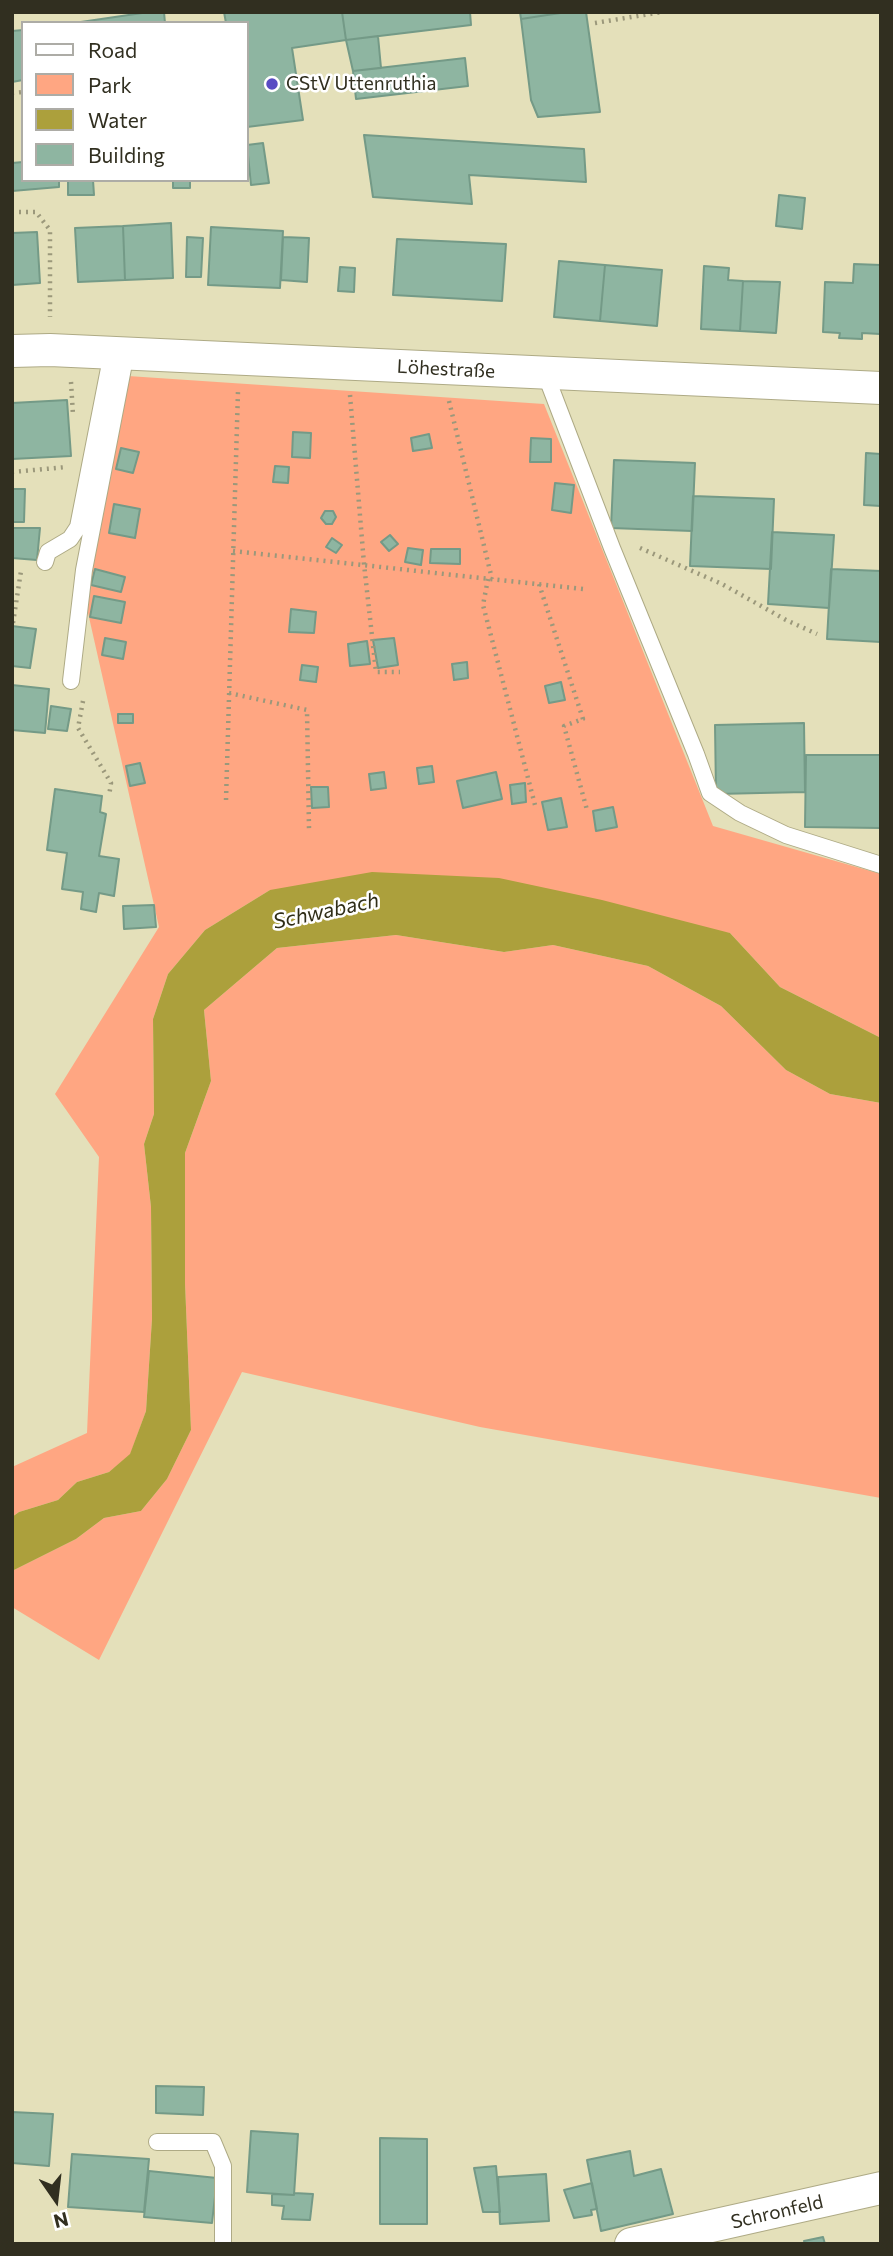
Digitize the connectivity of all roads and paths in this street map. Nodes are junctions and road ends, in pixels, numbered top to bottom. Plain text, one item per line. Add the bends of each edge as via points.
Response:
1 (662, 12) edge
2 (595, 23) dead end
3 (12, 212) edge
4 (59, 350) junction
5 (12, 351) edge
6 (119, 353) junction
7 (344, 363) junction
8 (545, 373) junction
9 (881, 388) edge
10 (238, 390) dead end
11 (449, 401) dead end
12 (74, 428) dead end
13 (77, 467) dead end
14 (12, 472) edge
15 (607, 534) junction
16 (233, 551) junction
17 (45, 562) joint
18 (364, 564) junction
19 (490, 579) junction
20 (539, 584) junction
21 (583, 589) dead end
22 (13, 623) edge
23 (817, 634) dead end
24 (400, 672) dead end
25 (71, 681) joint
26 (229, 693) junction
27 (108, 796) dead end
28 (226, 800) dead end
29 (535, 805) dead end
30 (587, 810) dead end
31 (309, 829) dead end
32 (881, 865) edge
33 (158, 2142) dead end
34 (881, 2188) edge
35 (223, 2244) edge
36 (631, 2244) edge

1 - 2 path
3 - 4 path via 36,212 50,230
4 - 5 street, Löhestraße
4 - 6 street, Löhestraße
4 - 12 path
6 - 7 street, Löhestraße
6 - 17 lane via 79,527 70,539 48,552
6 - 25 lane
7 - 8 street, Löhestraße
7 - 18 path
8 - 9 street, Löhestraße
8 - 15 lane
10 - 16 path
11 - 19 path
13 - 14 path
15 - 23 path via 722,584
15 - 32 lane via 710,793 786,835
16 - 18 path
16 - 26 path
17 - 22 path via 37,567 22,564
18 - 19 path
18 - 24 path via 376,672
19 - 20 path
19 - 29 path via 483,605
20 - 21 path
20 - 30 path via 583,719 564,726
25 - 27 path via 86,689 78,728 111,783
26 - 28 path
26 - 31 path via 307,710
33 - 35 lane via 213,2142 223,2166
34 - 36 street, Schronfeld

